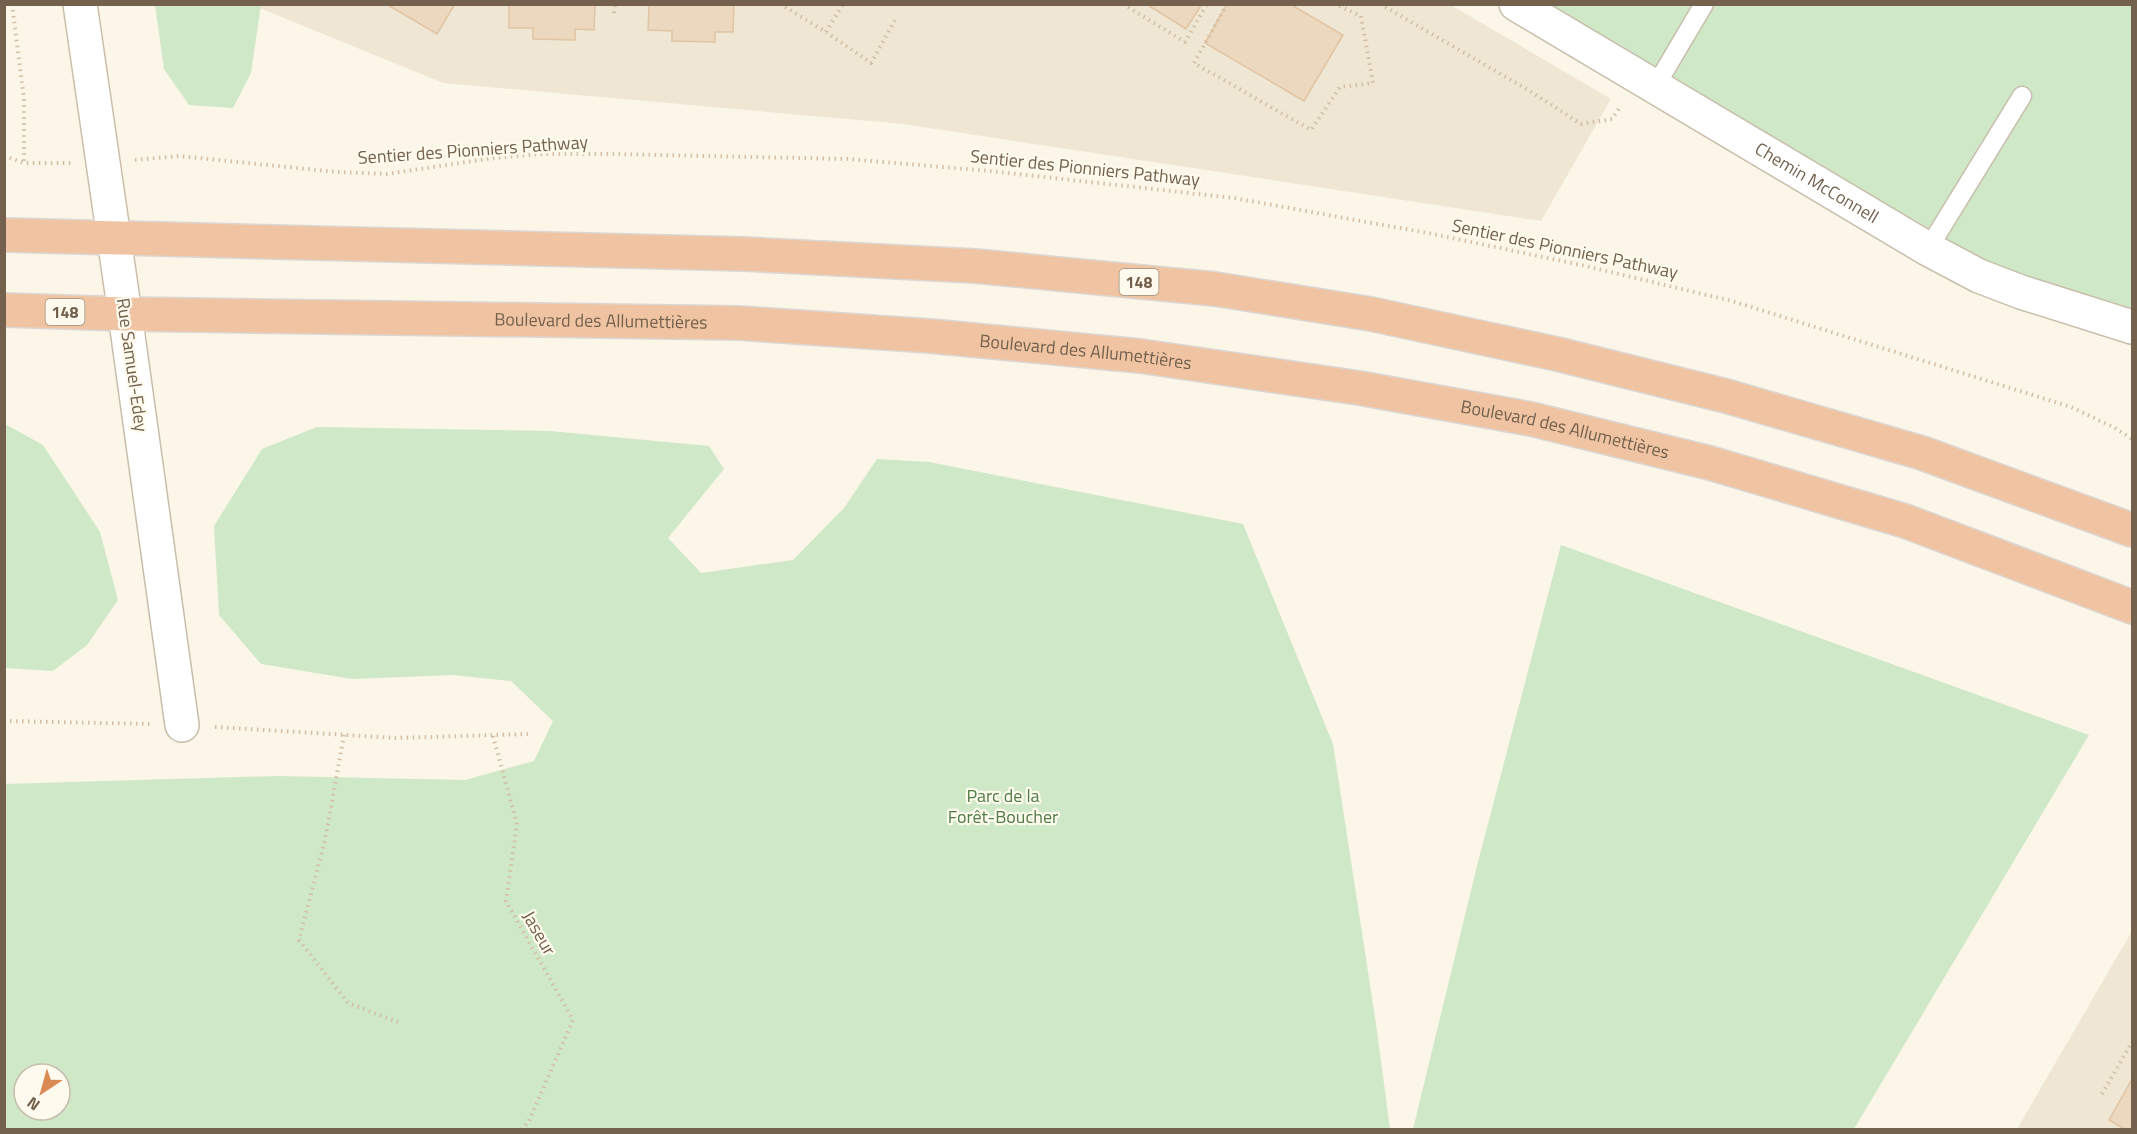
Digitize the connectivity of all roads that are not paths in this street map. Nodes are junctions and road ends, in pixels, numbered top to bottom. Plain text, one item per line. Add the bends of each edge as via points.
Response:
1 (80, 4) edge
2 (1516, 4) edge
3 (1704, 4) edge
4 (1648, 83) junction
5 (2022, 96) dead end
6 (4, 236) edge
7 (114, 239) junction
8 (1928, 249) junction
9 (4, 310) edge
10 (125, 314) junction
11 (2133, 327) edge
12 (2133, 530) edge
13 (2133, 607) edge
14 (182, 725) road end

1 - 7 street, Rue Samuel-Edey
2 - 4 street, Chemin McConnell
3 - 4 lane
4 - 8 street, Chemin McConnell
5 - 8 lane
6 - 7 highway, 148
7 - 10 street, Rue Samuel-Edey
7 - 12 highway, 148 via 744,254 975,266 1215,289 1395,319 1726,396 1922,453
8 - 11 street, Chemin McConnell via 1979,276 2021,292
9 - 10 highway, Boulevard des Allumettières / 148
10 - 13 highway, Boulevard des Allumettières / 148 via 738,323 1140,356 1531,419 1710,463 1905,521
10 - 14 street, Rue Samuel-Edey

